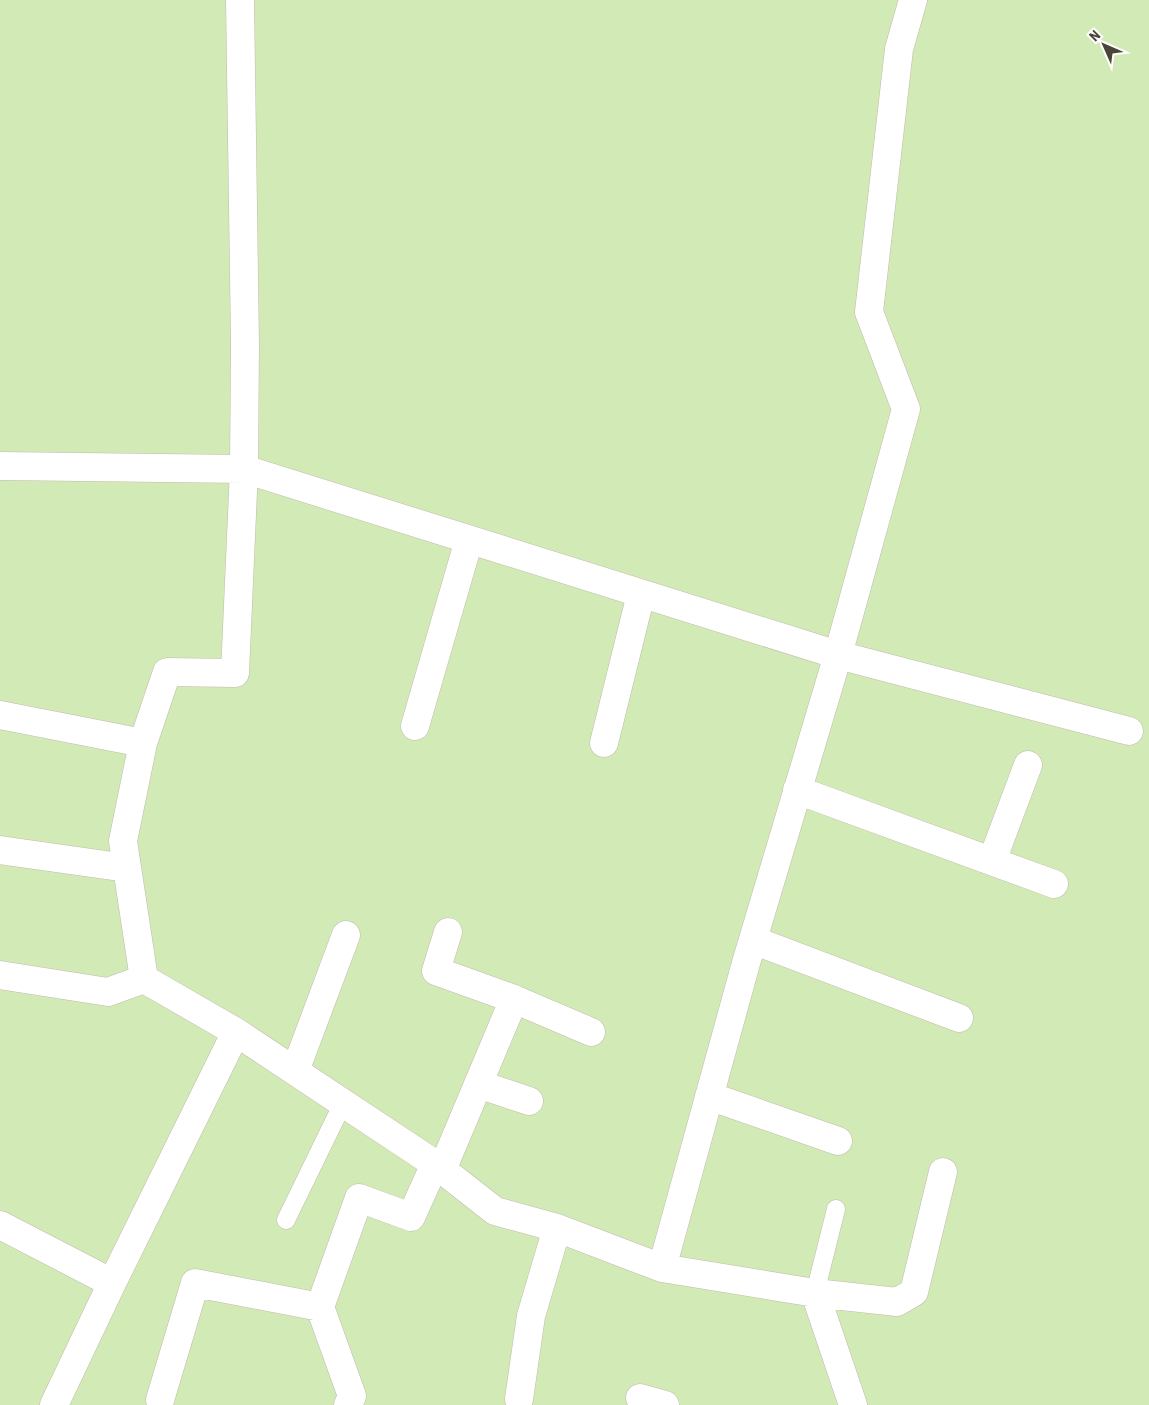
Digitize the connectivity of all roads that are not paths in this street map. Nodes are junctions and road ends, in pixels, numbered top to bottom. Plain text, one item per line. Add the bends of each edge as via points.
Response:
1 (240, 0) edge
2 (913, 0) edge
3 (0, 466) edge
4 (244, 469) junction
5 (469, 540) junction
6 (641, 594) junction
7 (838, 655) junction
8 (0, 715) edge
9 (415, 726) dead end
10 (1128, 731) dead end
11 (144, 743) junction
12 (604, 744) dead end
13 (1028, 765) dead end
14 (797, 790) junction
15 (0, 850) edge
16 (992, 861) junction
17 (127, 868) junction
18 (1054, 884) dead end
19 (448, 932) dead end
20 (346, 935) dead end
21 (753, 940) junction
22 (0, 975) edge
23 (144, 979) junction
24 (514, 999) junction
25 (959, 1018) dead end
26 (236, 1032) junction
27 (591, 1032) dead end
28 (295, 1071) junction
29 (478, 1084) junction
30 (709, 1096) junction
31 (529, 1101) dead end
32 (343, 1103) junction
33 (838, 1140) dead end
34 (439, 1167) junction
35 (943, 1172) dead end
36 (836, 1209) dead end
37 (286, 1220) dead end
38 (0, 1225) edge
39 (557, 1228) junction
40 (662, 1268) junction
41 (112, 1283) junction
42 (815, 1293) junction
43 (320, 1307) junction
44 (519, 1399) dead end
45 (160, 1400) dead end
46 (54, 1405) edge
47 (348, 1405) edge
48 (853, 1405) edge

1 - 4 street
2 - 7 street via 899,49 869,312 906,409
3 - 4 street
4 - 5 street
4 - 11 street via 235,673 167,672
5 - 6 street
5 - 9 street
6 - 7 street
6 - 12 street
7 - 10 street
7 - 14 street
8 - 11 street
11 - 17 street via 123,841
13 - 16 street
14 - 16 street
14 - 21 street
15 - 17 street
16 - 18 street
17 - 23 street
19 - 24 street via 436,971
20 - 28 street
21 - 25 street
21 - 30 street
22 - 23 street via 108,992
23 - 26 street
24 - 27 street
24 - 29 street
26 - 28 street
26 - 41 street
28 - 32 street
29 - 31 street
29 - 34 street
30 - 33 street
30 - 40 street
32 - 34 street
32 - 37 lane
34 - 39 street via 495,1211
34 - 43 street via 411,1217 359,1198
35 - 42 street via 914,1292 896,1302
36 - 42 lane
38 - 41 street
39 - 40 street
39 - 44 street via 531,1316
40 - 42 street
41 - 46 street
42 - 48 street
43 - 45 street via 195,1283
43 - 47 street via 352,1396

